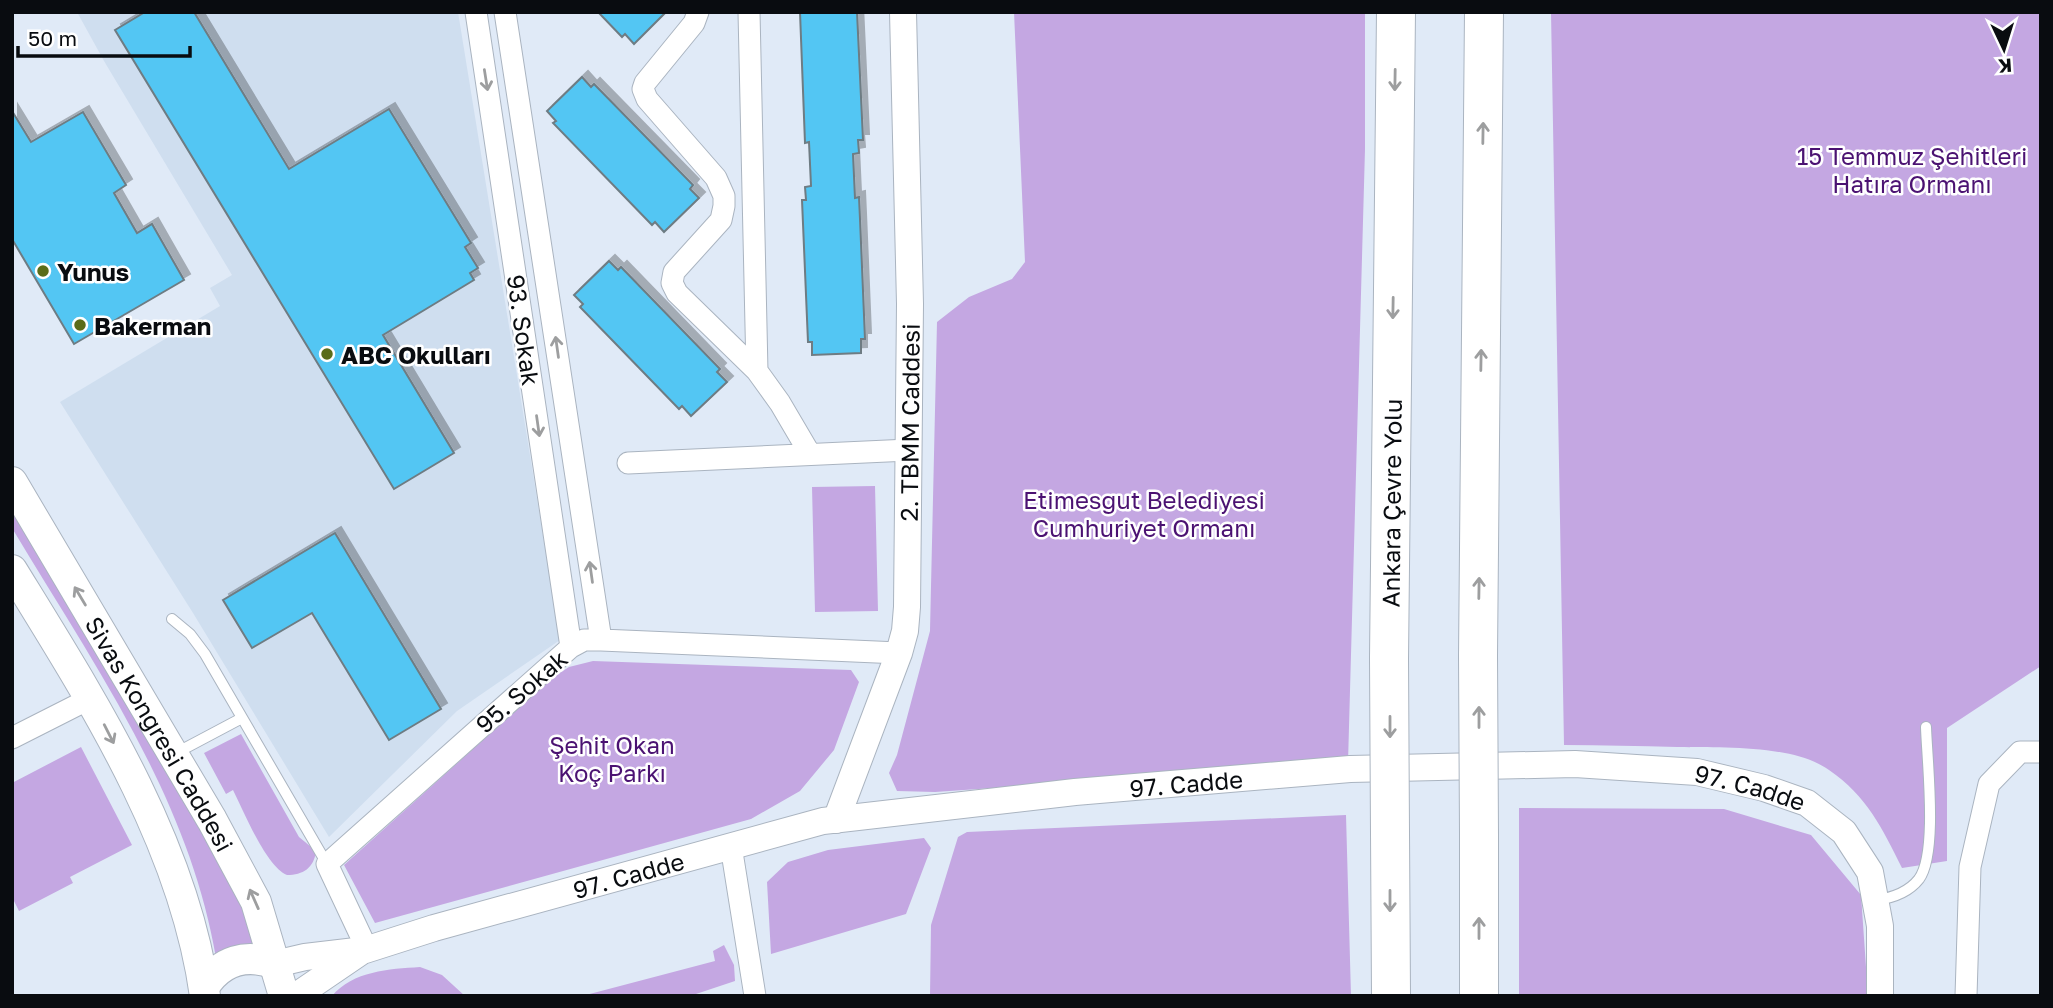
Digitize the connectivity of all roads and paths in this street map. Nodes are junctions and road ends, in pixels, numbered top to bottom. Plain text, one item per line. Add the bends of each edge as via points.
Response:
1 (476, 12) edge
2 (505, 12) edge
3 (698, 12) edge
4 (749, 12) edge
5 (903, 12) edge
6 (1396, 12) edge
7 (1484, 12) edge
8 (543, 250) junction
9 (513, 254) junction
10 (757, 371) junction
11 (909, 450) junction
12 (810, 454) junction
13 (628, 463) dead end
14 (12, 482) edge
15 (12, 570) edge
16 (172, 619) dead end
17 (601, 640) junction
18 (570, 647) junction
19 (899, 653) junction
20 (91, 698) junction
21 (242, 718) junction
22 (1926, 727) dead end
23 (12, 738) edge
24 (2041, 752) edge
25 (173, 754) junction
26 (836, 820) junction
27 (731, 846) junction
28 (327, 864) junction
29 (1876, 900) junction
30 (364, 950) junction
31 (275, 964) junction
32 (204, 991) edge
33 (284, 996) edge
34 (296, 996) edge
35 (755, 996) edge
36 (1391, 996) edge
37 (1479, 996) edge
38 (1880, 996) edge
39 (1966, 996) edge

1 -> 9 street, 93. Sokak
2 - 8 street, 93. Sokak
3 - 10 street via 643,89 716,178 724,196 721,220 674,272 672,284
4 - 10 street
5 - 11 street, 2. TBMM Caddesi
6 -> 36 highway, Ankara Çevre Yolu, bridge
37 -> 7 highway, bridge
8 - 9 street
17 -> 8 street, 93. Sokak
9 -> 18 street, 93. Sokak
10 - 12 street
11 - 12 street
11 - 19 street, 2. TBMM Caddesi via 907,607
12 - 13 street
25 -> 14 main road, Sivas Kongresi Caddesi
15 - 20 main road, Sivas Kongresi Caddesi
16 - 21 lane via 205,654
17 - 18 street, 95. Sokak via 584,640
17 - 19 street, 95. Sokak
18 - 28 street, 95. Sokak
19 - 26 street, 2. TBMM Caddesi
20 - 23 street
20 -> 32 main road, Sivas Kongresi Caddesi via 178,880
21 - 25 lane
21 - 28 lane
22 - 29 lane via 1930,831 1926,863 1912,886
24 - 39 street via 2020,752 1989,784 1970,867
31 -> 25 main road, Sivas Kongresi Caddesi via 256,902
26 - 27 street, 97. Cadde
26 - 29 street, 97. Cadde via 1089,791 1350,769 1576,764 1697,772 1807,803 1844,832 1870,872
27 - 30 street, 97. Cadde
27 - 35 street
28 - 30 street
29 - 38 street, 97. Cadde
30 - 31 street, 97. Cadde
30 - 34 street, 97. Cadde
31 - 32 main road via 238,960 218,969
31 - 33 main road, Sivas Kongresi Caddesi

